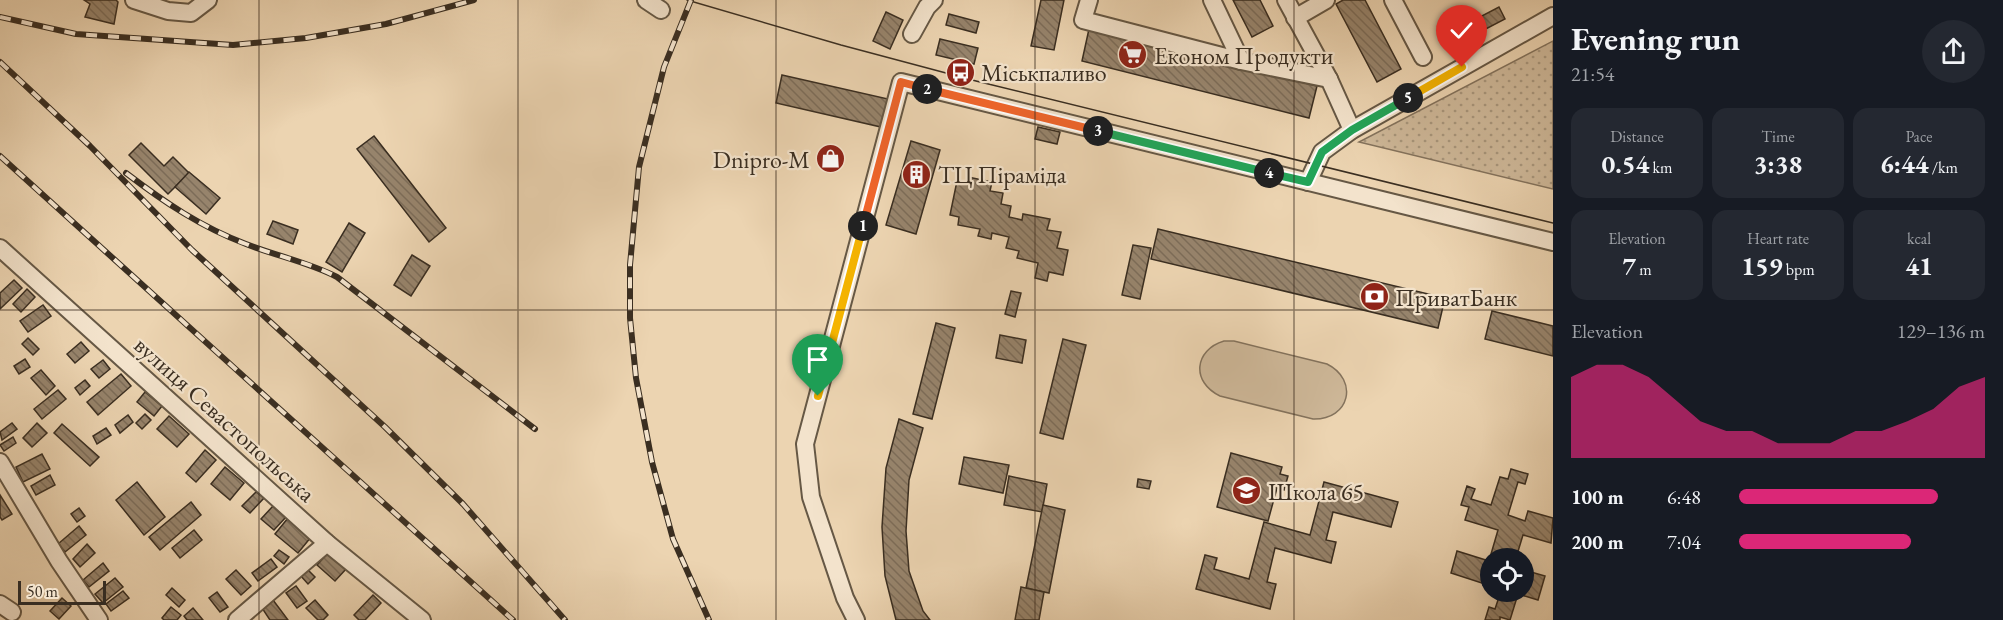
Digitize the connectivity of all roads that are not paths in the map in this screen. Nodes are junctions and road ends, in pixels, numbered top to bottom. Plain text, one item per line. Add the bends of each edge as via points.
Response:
1 (134, 0) edge
2 (208, 0) edge
3 (646, 0) edge
4 (934, 0) edge
5 (1089, 0) edge
6 (1212, 0) edge
7 (1286, 0) edge
8 (1326, 0) edge
9 (1393, 0) edge
10 (661, 10) dead end
11 (1553, 16) edge
12 (1295, 18) junction
13 (912, 34) dead end
14 (1423, 57) dead end
15 (1241, 61) junction
16 (1329, 79) junction
17 (1352, 130) junction
18 (1308, 182) junction
19 (1553, 242) edge
20 (0, 248) edge
21 (0, 462) edge
22 (327, 543) junction
23 (99, 620) edge
24 (237, 620) edge
25 (422, 620) edge
26 (856, 620) edge

1 - 2 street via 168,11 191,13
3 - 10 street
4 - 13 street
5 - 15 street via 1083,20
6 - 15 street
7 - 12 street
8 - 12 street
9 - 14 street
11 - 17 street
12 - 16 street
15 - 16 street
16 - 17 street
17 - 18 street via 1322,152
18 - 19 street
18 - 26 street via 901,82 805,444 811,497
20 - 22 street, вулиця Севастопольська
21 - 23 street
22 - 24 street
22 - 25 street, вулиця Севастопольська

